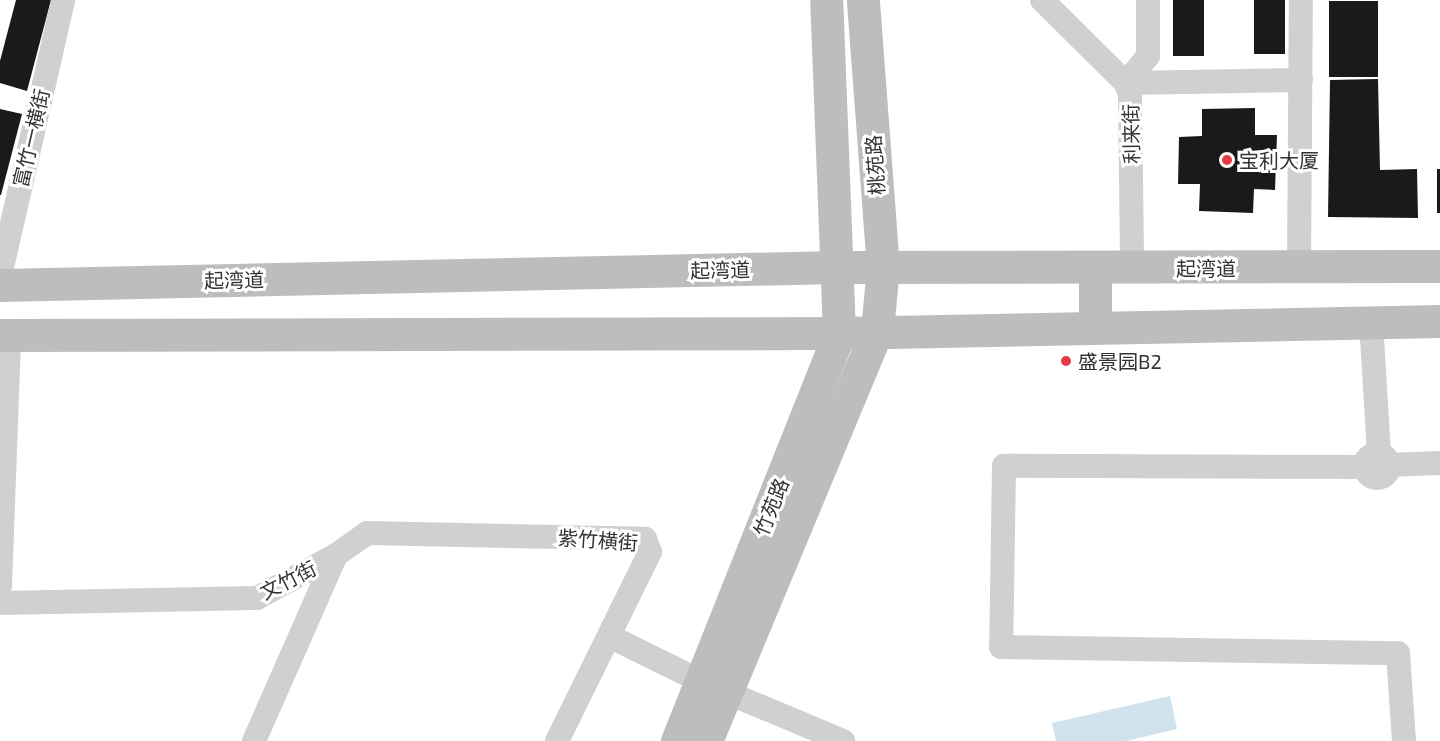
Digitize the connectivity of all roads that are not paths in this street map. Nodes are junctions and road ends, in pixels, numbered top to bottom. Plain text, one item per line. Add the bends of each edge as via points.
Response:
1 (63, 0) edge
2 (826, 0) edge
3 (863, 0) edge
4 (1042, 0) edge
5 (1148, 0) edge
6 (1301, 0) edge
7 (1301, 80) junction
8 (1126, 83) junction
9 (1440, 266) edge
10 (835, 267) junction
11 (1299, 267) junction
12 (883, 268) junction
13 (1095, 268) junction
14 (1132, 268) junction
15 (0, 276) edge
16 (0, 285) edge
17 (1440, 321) edge
18 (1371, 322) junction
19 (1095, 325) junction
20 (877, 330) junction
21 (840, 333) junction
22 (4, 335) edge
23 (1378, 462) junction
24 (1440, 464) edge
25 (336, 555) junction
26 (0, 586) edge
27 (0, 603) edge
28 (609, 636) junction
29 (715, 687) junction
30 (254, 741) edge
31 (557, 741) edge
32 (677, 741) edge
33 (706, 741) edge
34 (843, 741) edge
35 (1404, 741) edge

1 - 15 street, 富竹一横街
2 - 10 main road
3 - 12 main road, 桃苑路
4 - 8 street, 利来街
5 - 8 street via 1148,57
6 - 7 street
7 - 8 street
7 - 11 street
8 - 14 street, 利来街 via 1131,109
9 - 11 main road, 起湾道
10 - 12 main road, 起湾道
10 - 16 main road, 起湾道
10 - 21 main road, 竹苑路
11 - 14 main road, 起湾道
12 - 13 main road, 起湾道
12 - 20 main road, 桃苑路
13 - 14 main road, 起湾道
13 - 19 main road
17 - 18 main road
18 - 19 main road
18 - 23 street
19 - 20 main road
20 - 21 main road
20 - 29 main road, 竹苑路
21 - 22 main road
21 - 29 main road, 竹苑路
22 - 26 street
23 - 24 street
23 - 35 street via 1004,466 1001,647 1398,653
25 - 27 street, 文竹街 via 257,598
25 - 28 street, 紫竹横街 via 367,533 645,539 651,552
25 - 30 street, 文竹街
28 - 29 street
28 - 31 street, 紫竹横街
29 - 32 main road, 竹苑路
29 - 33 main road, 竹苑路
29 - 34 street

